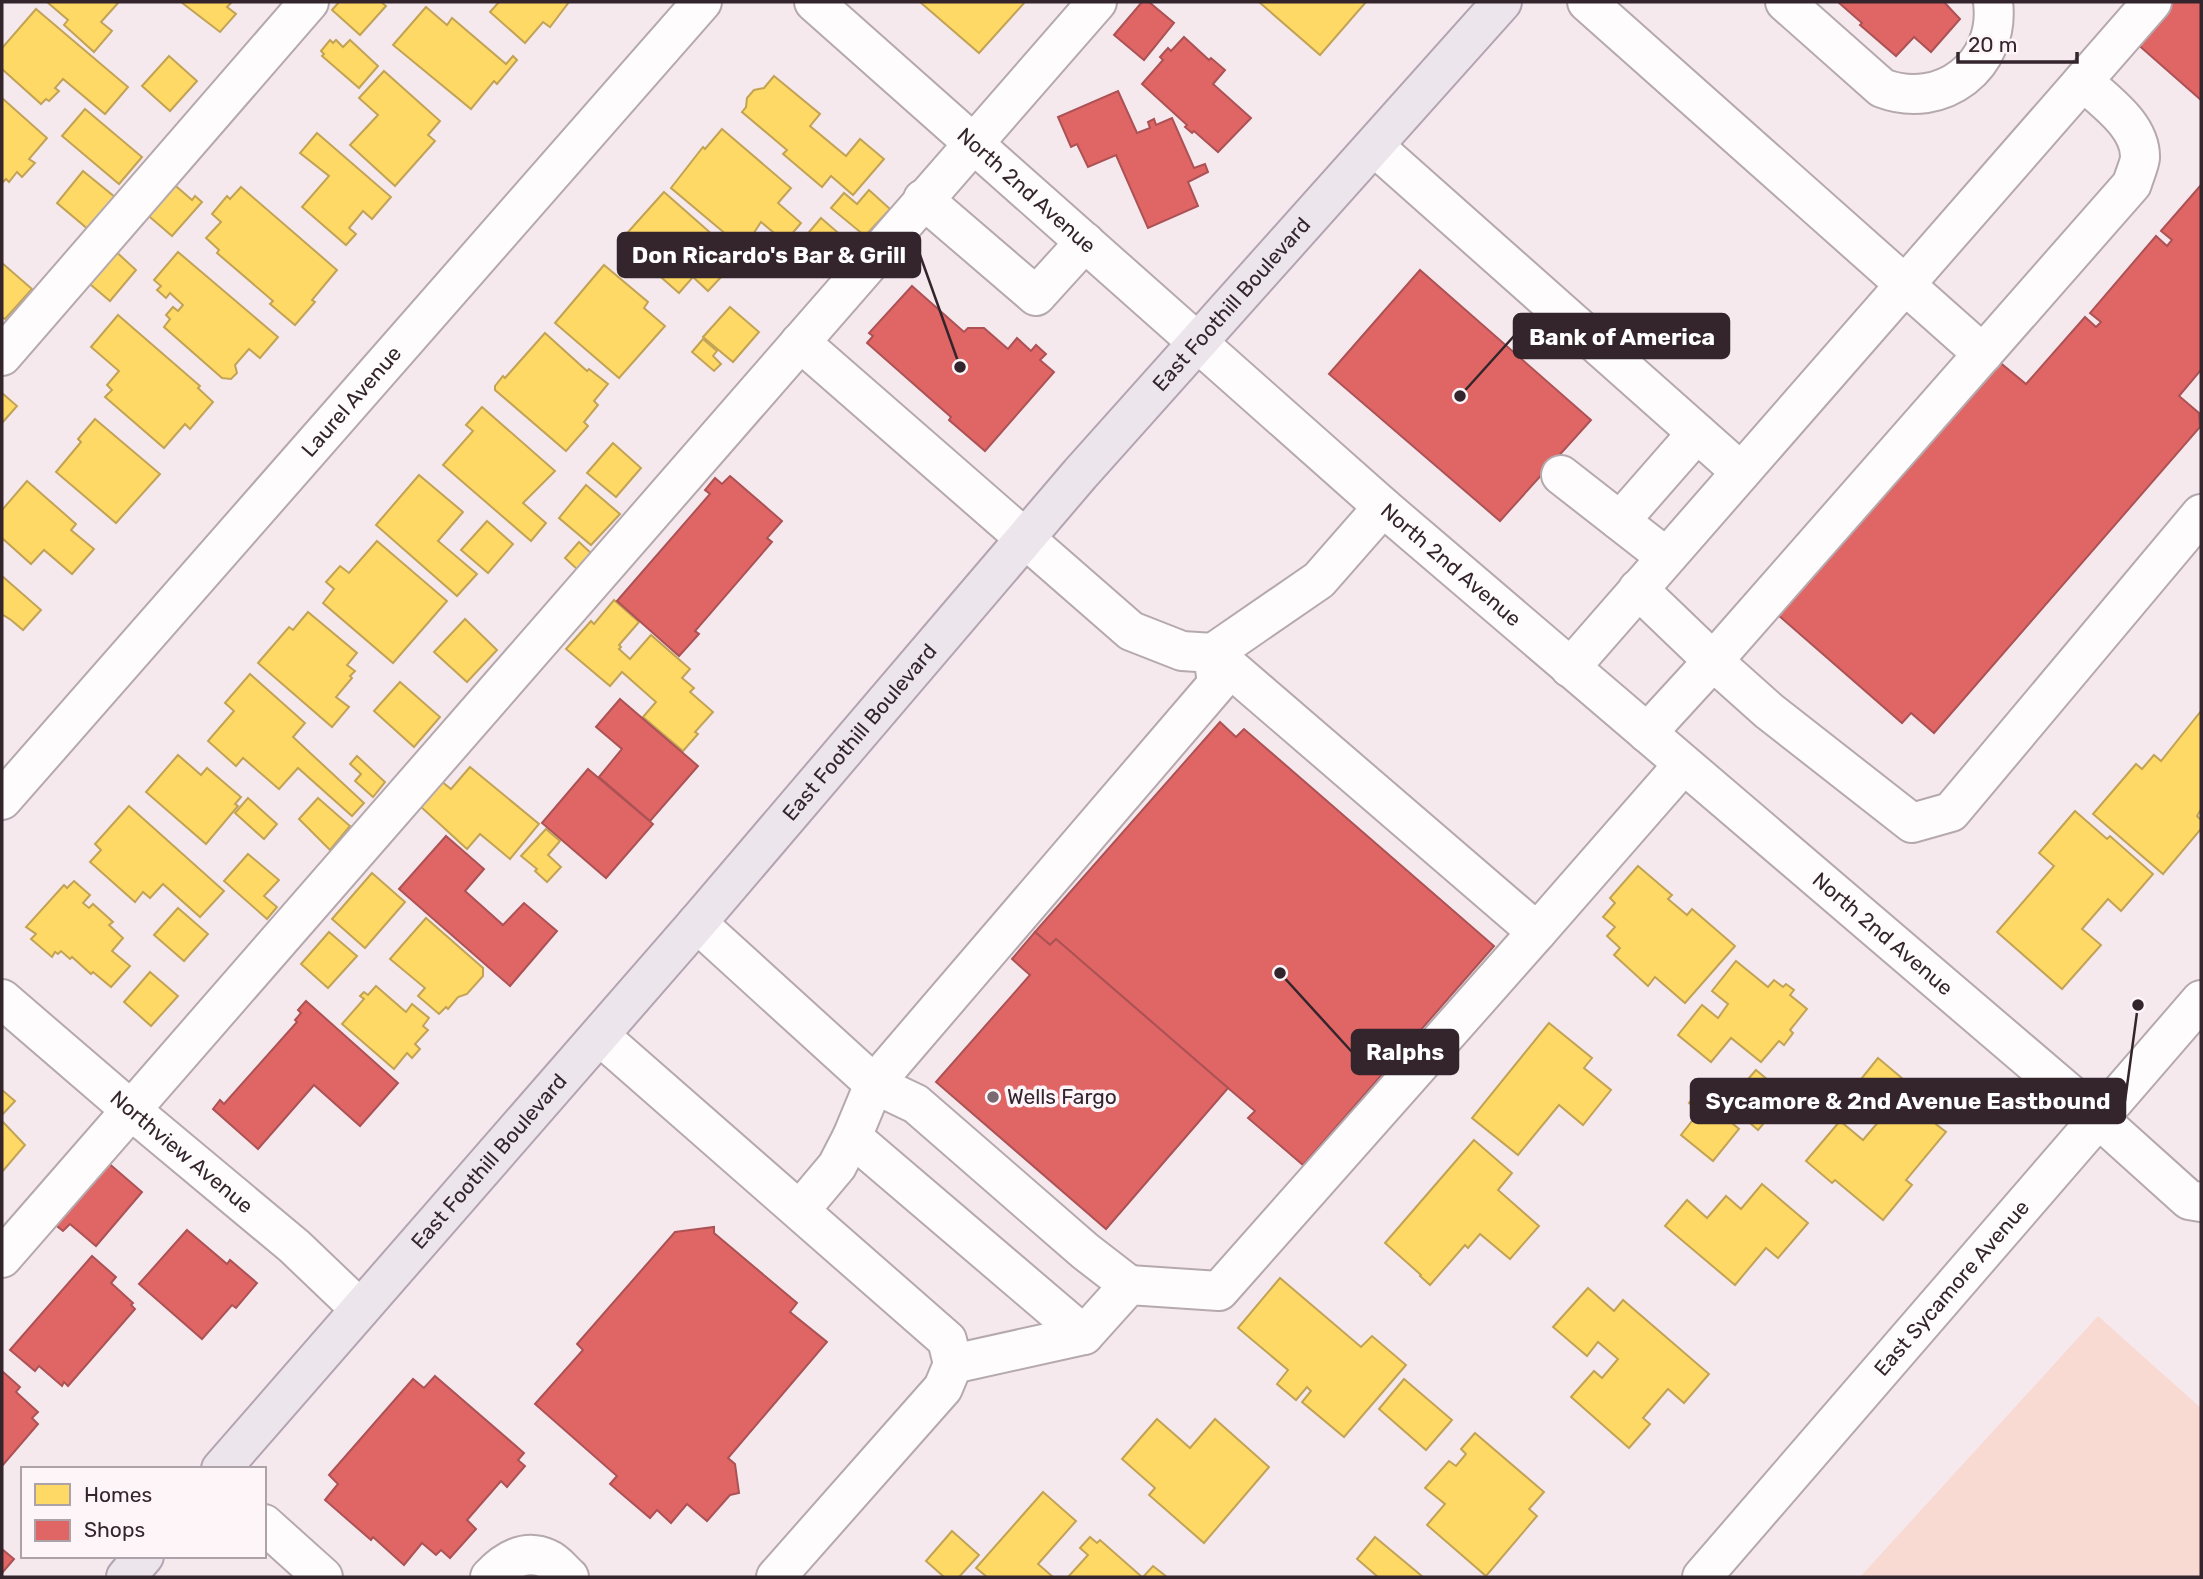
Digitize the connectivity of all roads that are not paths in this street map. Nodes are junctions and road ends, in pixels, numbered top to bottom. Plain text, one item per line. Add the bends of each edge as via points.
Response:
1 (309, 2) edge
2 (702, 2) edge
3 (814, 2) edge
4 (1097, 2) edge
5 (1502, 2) edge
6 (1587, 2) edge
7 (1785, 2) edge
8 (1993, 2) edge
9 (2152, 2) edge
10 (2083, 81) junction
11 (973, 143) junction
12 (1374, 147) junction
13 (923, 200) junction
14 (1085, 242) junction
15 (1905, 285) junction
16 (800, 342) junction
17 (1199, 342) junction
18 (1983, 354) junction
19 (2, 356) edge
20 (1697, 433) junction
21 (1741, 472) junction
22 (1561, 475) dead end
23 (1383, 507) junction
24 (2201, 514) edge
25 (1620, 521) junction
26 (1025, 539) junction
27 (1666, 557) junction
28 (1638, 589) junction
29 (1213, 653) junction
30 (1713, 662) junction
31 (1570, 668) junction
32 (1647, 733) junction
33 (1684, 765) junction
34 (2, 800) edge
35 (697, 923) junction
36 (1537, 932) junction
37 (2, 999) edge
38 (2201, 1000) edge
39 (600, 1036) junction
40 (874, 1084) junction
41 (131, 1110) junction
42 (2099, 1119) junction
43 (852, 1137) junction
44 (2201, 1202) edge
45 (800, 1210) junction
46 (2, 1258) edge
47 (1129, 1285) junction
48 (360, 1309) junction
49 (1084, 1335) junction
50 (953, 1364) junction
51 (223, 1467) edge
52 (266, 1526) edge
53 (142, 1558) edge
54 (126, 1577) edge
55 (323, 1577) edge
56 (489, 1577) edge
57 (569, 1577) edge
58 (776, 1577) edge
59 (1702, 1577) edge

1 - 19 street
2 - 34 street, Laurel Avenue
3 - 11 street, North 2nd Avenue
4 - 11 street
5 - 12 main road, East Foothill Boulevard
6 - 15 street
7 - 8 street via 1882,88 1921,95 1951,87 1989,48
9 - 10 street
10 - 15 street
10 - 18 street via 2123,119 2137,140 2140,159 2132,184
11 - 13 street
11 - 14 street, North 2nd Avenue
12 - 17 main road, East Foothill Boulevard
12 - 20 street
13 - 14 street via 1036,296
13 - 16 street
14 - 17 street, North 2nd Avenue
15 - 18 street
15 - 21 street
16 - 26 street
16 - 41 street
17 - 23 street, North 2nd Avenue
17 - 26 main road, East Foothill Boulevard
18 - 30 street
20 - 21 street
20 - 25 street
21 - 27 street
22 - 25 street
23 - 29 street via 1320,580
23 - 31 street, North 2nd Avenue
24 - 30 street via 1951,812 1912,822
25 - 27 street
26 - 29 street via 1131,631 1182,651
26 - 35 main road, East Foothill Boulevard
27 - 28 street
28 - 30 street
28 - 31 street
29 - 36 street
29 - 40 street via 1217,684
30 - 32 street
31 - 32 street, North 2nd Avenue
32 - 33 street, North 2nd Avenue
33 - 36 street
33 - 42 street, North 2nd Avenue
35 - 39 main road, East Foothill Boulevard
35 - 40 street
36 - 47 street via 1219,1291
37 - 41 street, Northview Avenue
38 - 42 street, East Sycamore Avenue
39 - 45 street
39 - 48 main road, East Foothill Boulevard
40 - 43 street
40 - 47 street via 916,1104
41 - 46 street
41 - 48 street, Northview Avenue via 295,1246
42 - 44 street, North 2nd Avenue via 2189,1200
42 - 59 street, East Sycamore Avenue
43 - 45 street via 837,1166
43 - 49 street
45 - 50 street via 947,1340
47 - 49 street
48 - 51 main road, East Foothill Boulevard
49 - 50 street
50 - 58 street via 943,1388
52 - 55 street
53 - 54 main road
56 - 57 street via 503,1563 525,1554 549,1559

